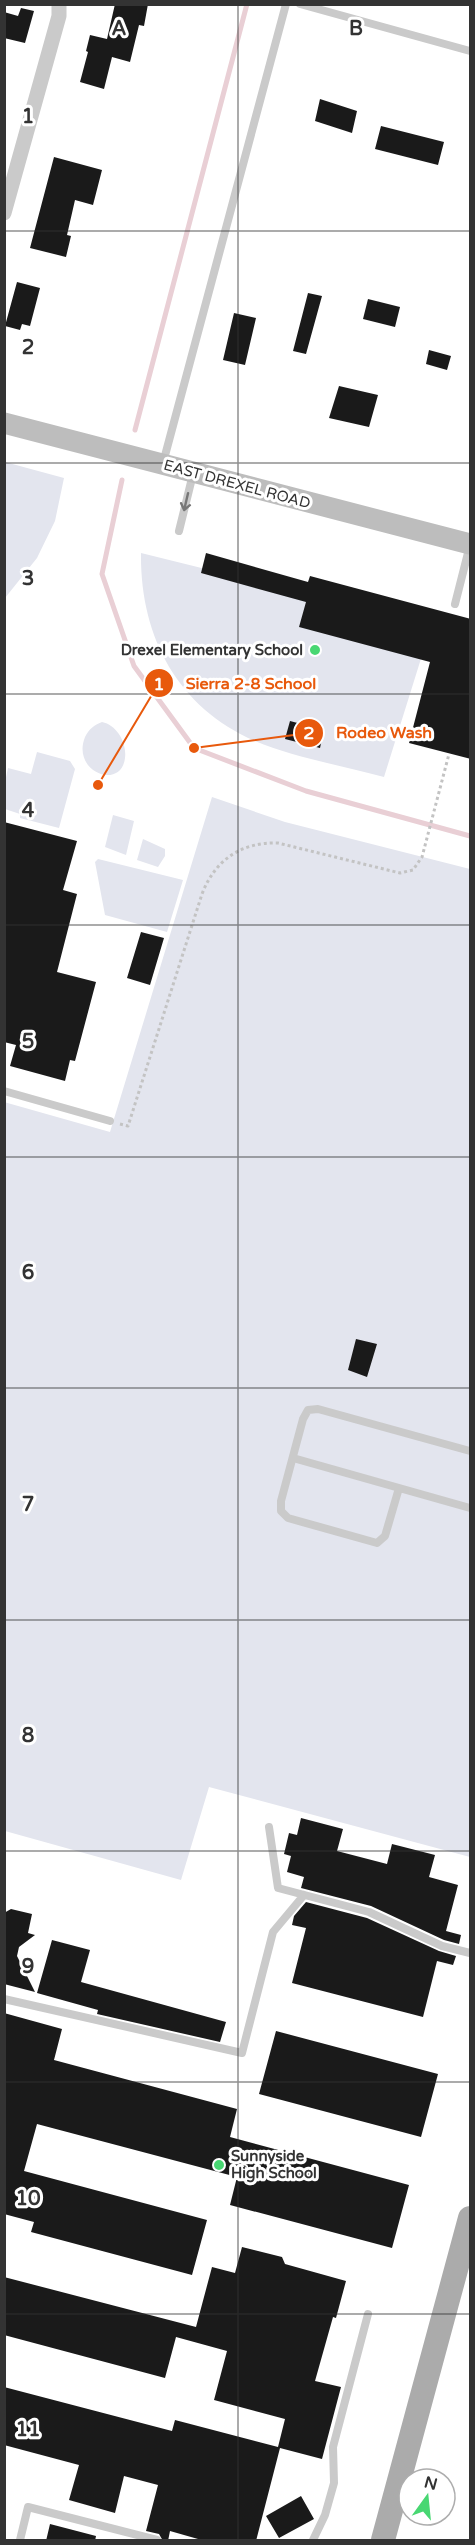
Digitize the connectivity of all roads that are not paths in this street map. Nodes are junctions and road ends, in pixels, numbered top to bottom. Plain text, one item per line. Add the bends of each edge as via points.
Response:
1 (59, 4) edge
2 (286, 4) edge
3 (300, 4) edge
4 (471, 51) edge
5 (4, 213) edge
6 (4, 423) edge
7 (163, 464) junction
8 (194, 473) junction
9 (179, 531) dead end
10 (470, 544) edge
11 (455, 604) dead end
12 (4, 1091) edge
13 (110, 1121) road end
14 (471, 1451) edge
15 (292, 1458) junction
16 (399, 1488) junction
17 (471, 1508) edge
18 (269, 1827) dead end
19 (304, 1895) junction
20 (471, 1953) edge
21 (4, 1999) edge
22 (471, 2218) edge
23 (368, 2314) dead end
24 (20, 2541) edge
25 (157, 2541) edge
26 (313, 2541) edge
27 (383, 2541) edge

1 - 5 street via 59,16
2 - 7 lane
3 - 4 lane
6 - 7 street, EAST DREXEL ROAD
7 - 8 street, EAST DREXEL ROAD
8 -> 9 lane
8 - 10 street, EAST DREXEL ROAD
10 - 11 lane
12 - 13 lane
14 - 15 lane via 318,1409 308,1410 303,1419
15 - 16 lane
15 - 16 lane via 281,1512 288,1518 369,1542 385,1536
16 - 17 lane
18 - 19 lane via 278,1888
19 - 20 lane via 369,1912 442,1946
19 - 21 lane via 273,1932 242,2054
22 - 27 main road
23 - 26 lane via 333,2447 334,2482
24 - 25 lane via 28,2507

